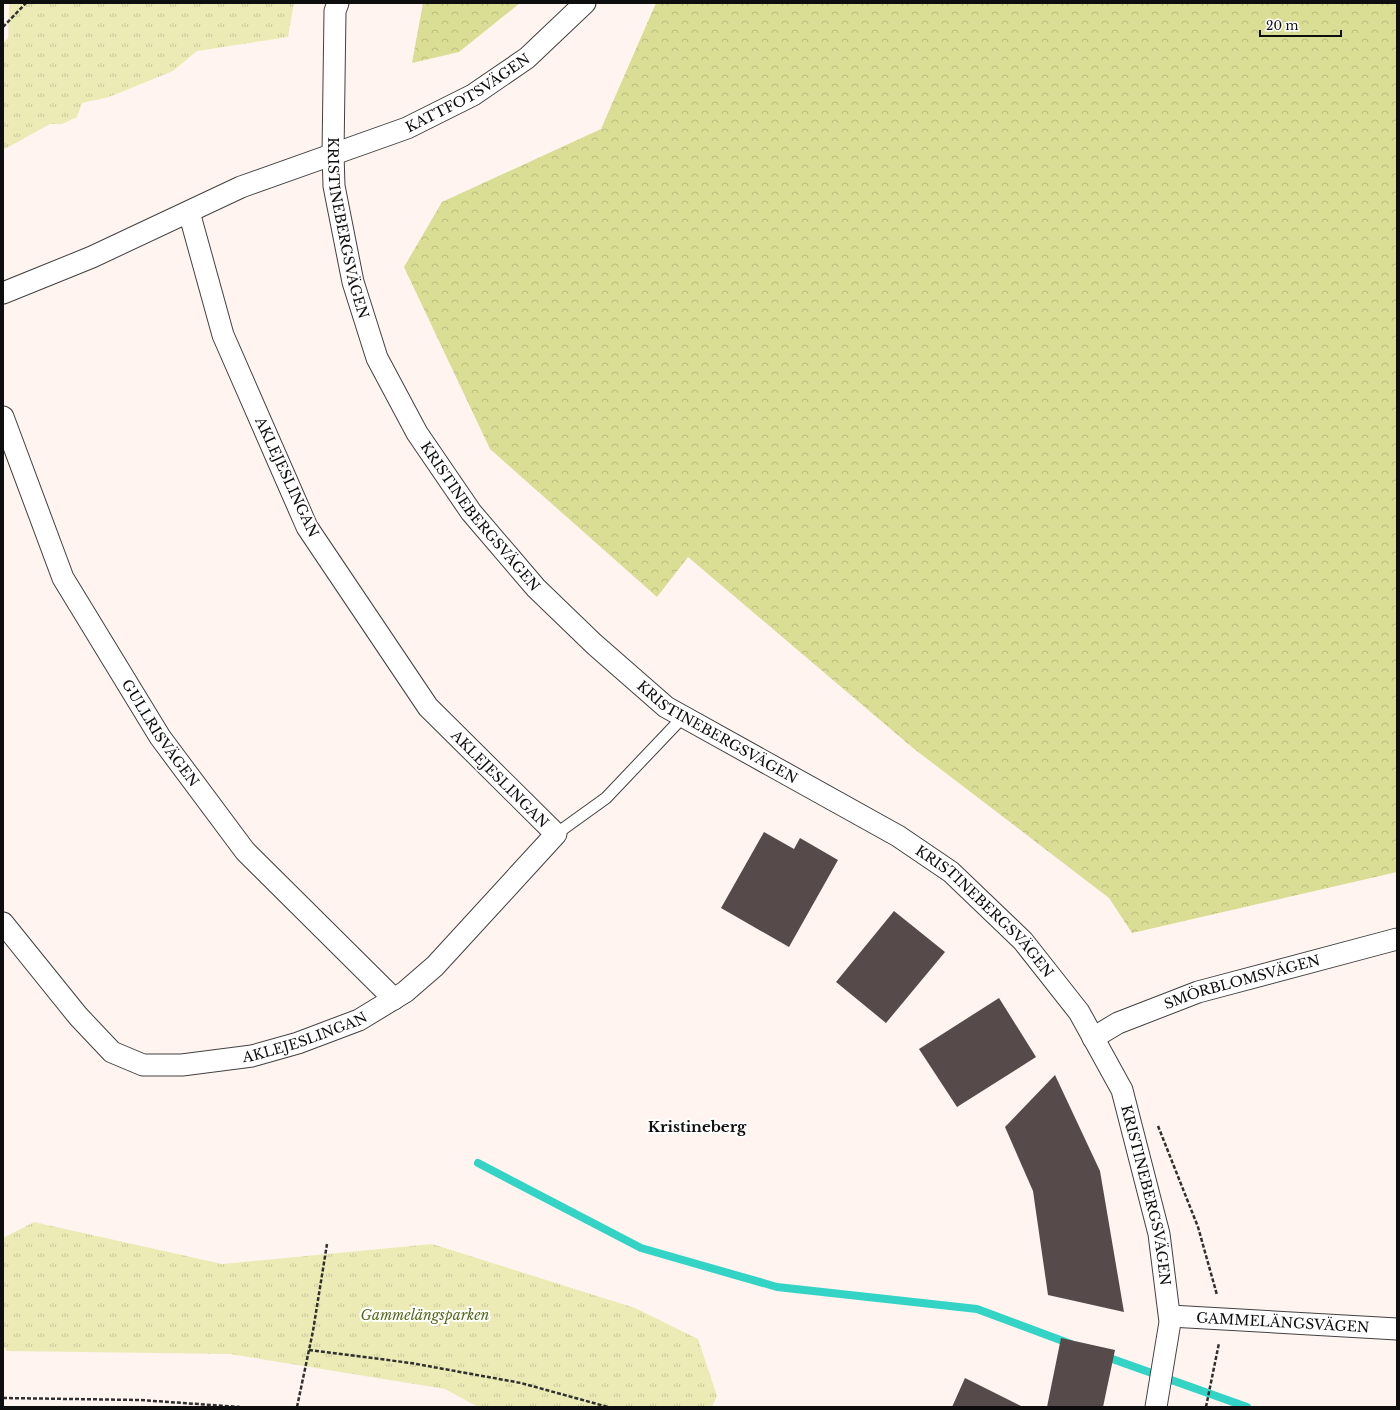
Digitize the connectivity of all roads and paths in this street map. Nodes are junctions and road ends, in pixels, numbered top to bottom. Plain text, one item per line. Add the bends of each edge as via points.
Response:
1 (26, 3) edge
2 (338, 3) edge
3 (585, 3) edge
4 (3, 27) edge
5 (333, 154) junction
6 (189, 212) junction
7 (3, 293) edge
8 (3, 417) edge
9 (683, 717) junction
10 (556, 834) junction
11 (3, 923) edge
12 (1397, 939) edge
13 (394, 998) junction
14 (1093, 1038) junction
15 (1158, 1125) dead end
16 (327, 1244) dead end
17 (1170, 1316) junction
18 (1223, 1318) junction
19 (1397, 1329) edge
20 (309, 1350) junction
21 (3, 1398) edge
22 (240, 1407) edge
23 (297, 1407) edge
24 (608, 1407) edge
25 (1156, 1407) edge
26 (1206, 1407) edge

1 - 4 path
2 - 5 street, KRISTINEBERGSVÄGEN via 335,11
3 - 5 street, KATTFOTSVÄGEN via 527,58 473,95 407,128
5 - 6 street via 241,187
5 - 9 street, KRISTINEBERGSVÄGEN via 334,186 353,282 377,358 417,432 471,512 536,588 600,650 666,707
6 - 7 street via 92,257
6 - 10 street, AKLEJESLINGAN via 223,335 307,527 428,707
8 - 13 street, GULLRISVÄGEN via 63,578 160,737 245,851
9 - 10 lane via 606,798
9 - 14 street, KRISTINEBERGSVÄGEN via 898,836 951,872 1023,941 1079,1012
10 - 13 street, AKLEJESLINGAN via 435,966 405,992
11 - 13 street, AKLEJESLINGAN via 78,1016 112,1052 144,1065 182,1065 260,1054 359,1020
12 - 14 street, SMÖRBLOMSVÄGEN via 1198,992 1118,1023
14 - 17 street, KRISTINEBERGSVÄGEN via 1122,1090 1159,1234
15 - 18 path via 1198,1227
16 - 20 path
17 - 18 street, GAMMELÄNGSVÄGEN
17 - 25 street, KRISTINEBERGSVÄGEN
18 - 19 street, GAMMELÄNGSVÄGEN
18 - 26 path
20 - 23 path
20 - 24 path via 411,1363 521,1383
21 - 22 path via 140,1400

